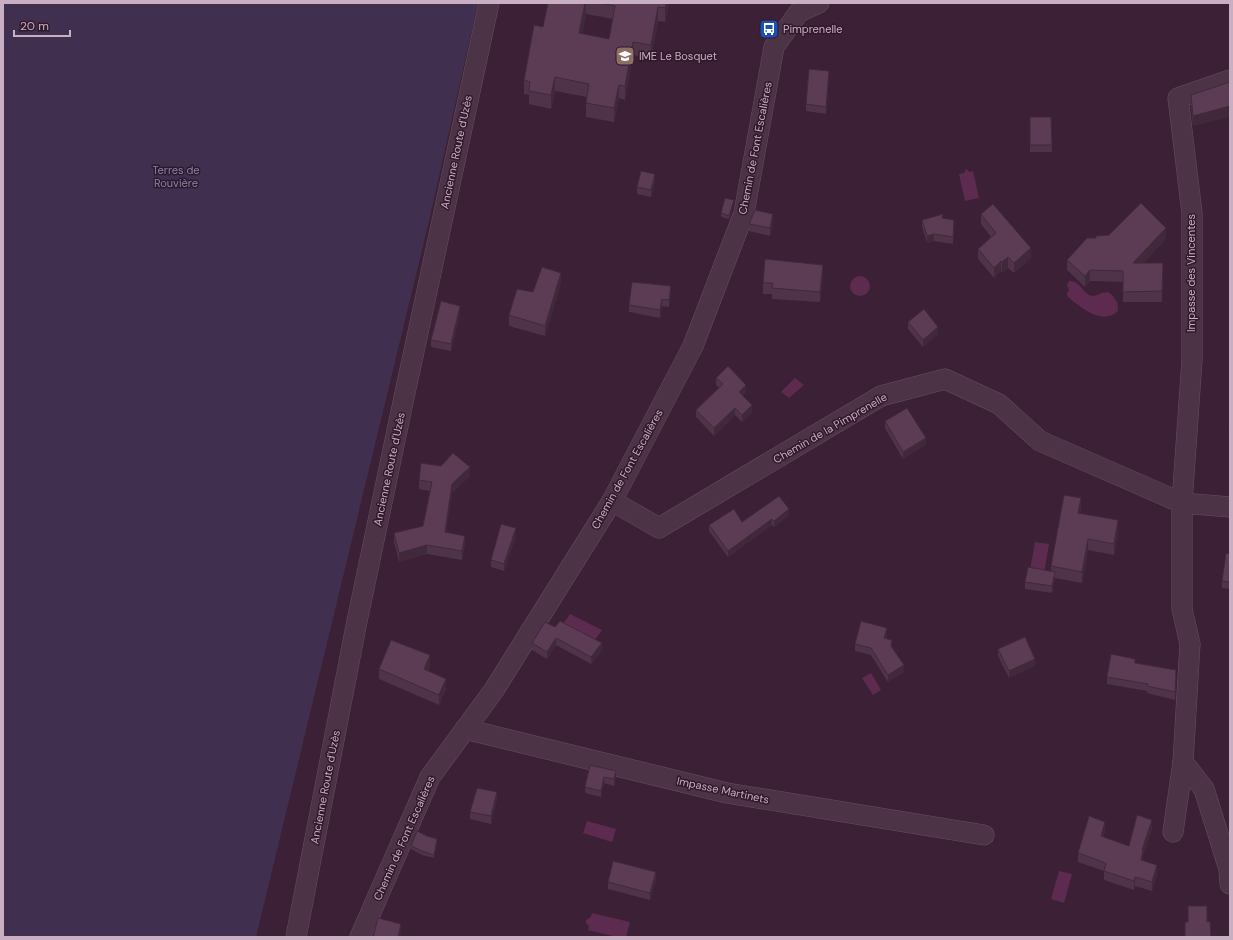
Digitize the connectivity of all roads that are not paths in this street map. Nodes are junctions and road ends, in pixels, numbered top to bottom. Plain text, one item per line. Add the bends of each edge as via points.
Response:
1 (489, 3) edge
2 (819, 3) edge
3 (1230, 80) edge
4 (612, 501) junction
5 (1182, 503) junction
6 (1230, 506) edge
7 (465, 729) junction
8 (1183, 762) junction
9 (1173, 832) dead end
10 (984, 835) dead end
11 (1230, 884) edge
12 (296, 937) edge
13 (360, 937) edge

1 - 12 street, Ancienne Route d'Uzès via 388,472
2 - 4 street, Chemin de Font Escalières via 799,12 774,47 744,213 693,346
3 - 5 street, Impasse des Vincentes via 1178,98 1192,213 1192,360
4 - 5 street, Chemin de la Pimprenelle via 659,528 881,396 945,379 999,404 1040,441
4 - 7 street, Chemin de Font Escalières via 494,690
5 - 6 street, Chemin de la Pimprenelle
5 - 8 street via 1182,610 1190,644
7 - 10 street, Impasse Martinets via 727,793
7 - 13 street, Chemin de Font Escalières via 430,777
8 - 9 street
8 - 11 street via 1204,790 1229,869

